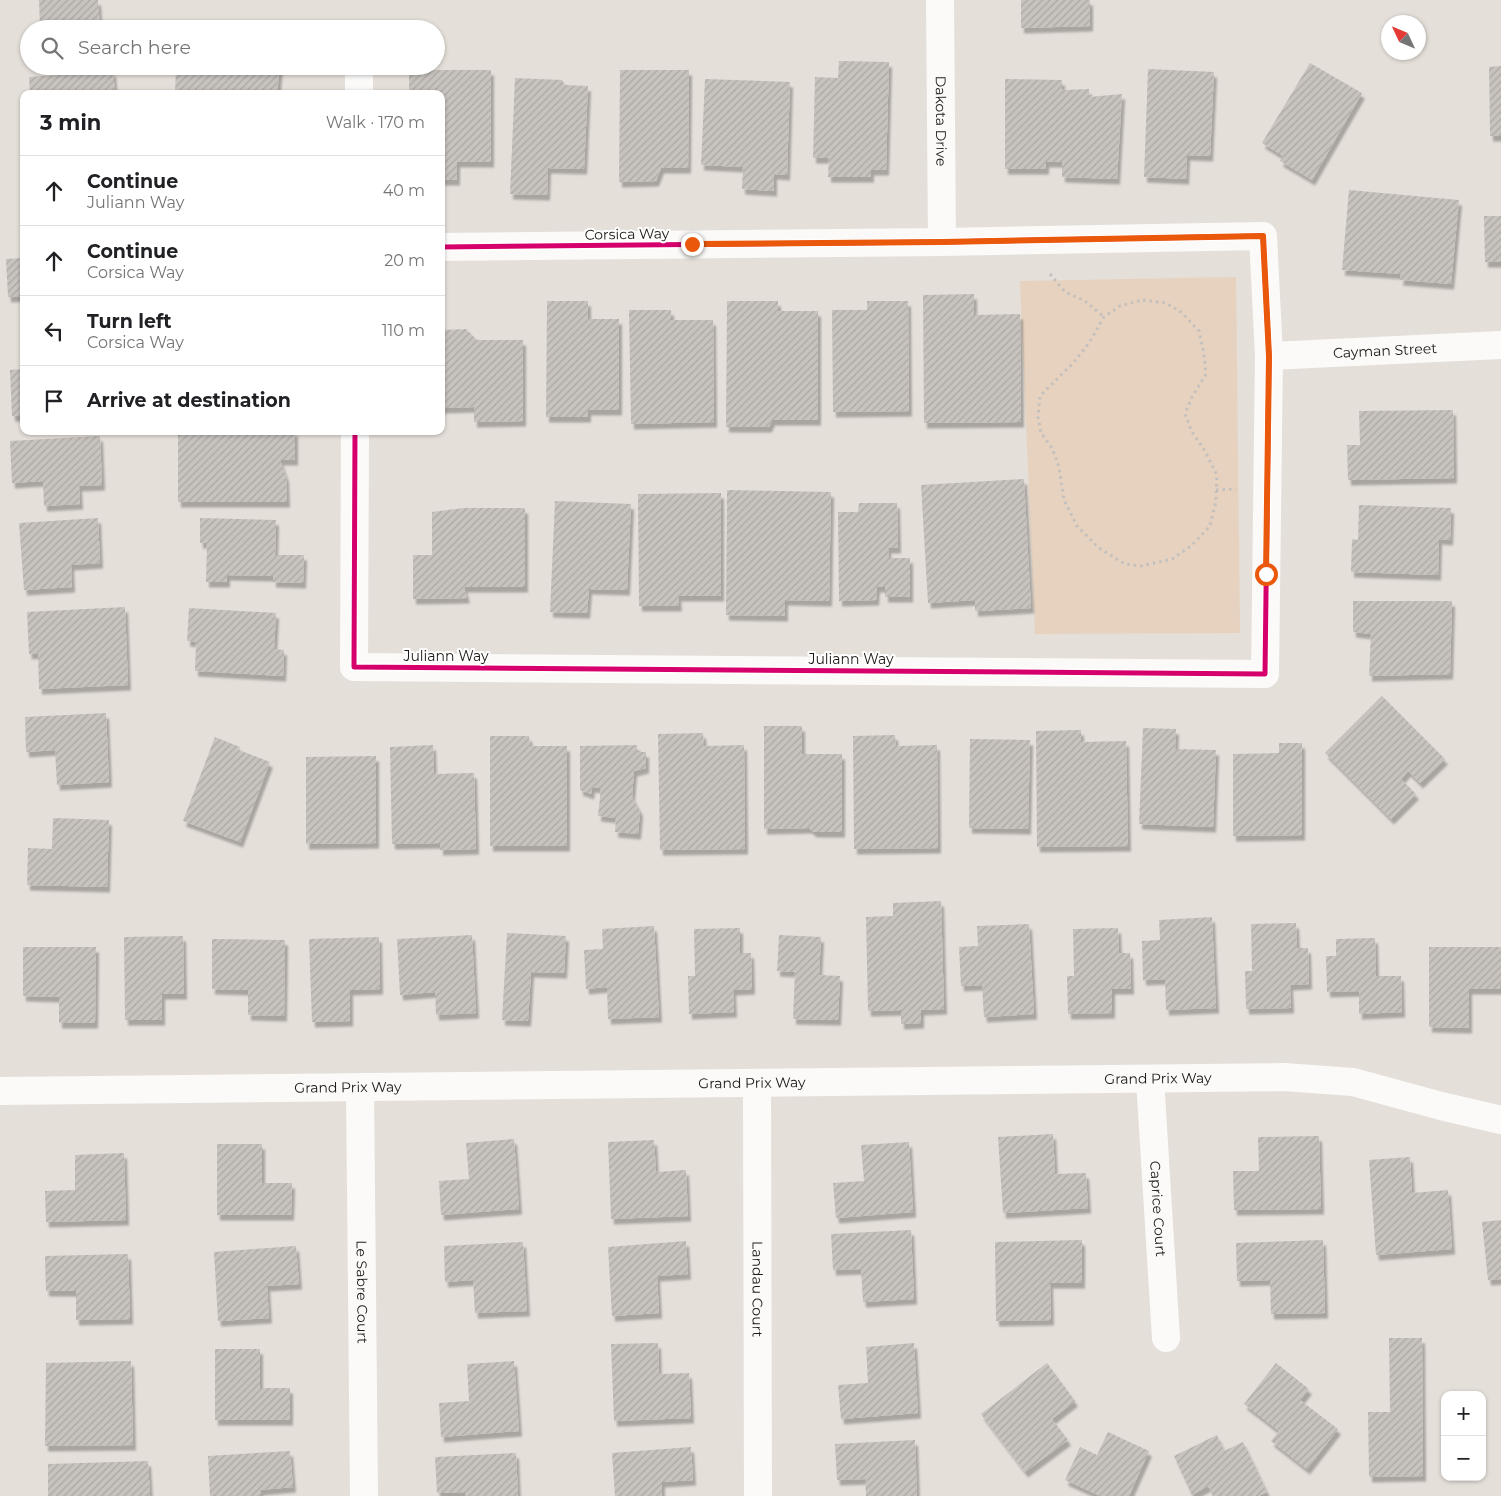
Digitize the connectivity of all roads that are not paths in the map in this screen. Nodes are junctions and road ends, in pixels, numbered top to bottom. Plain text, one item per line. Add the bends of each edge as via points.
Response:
1 (940, 0) edge
2 (359, 75) edge
3 (358, 90) edge
4 (942, 242) junction
5 (445, 247) edge
6 (1501, 345) edge
7 (1269, 356) junction
8 (355, 435) edge
9 (1150, 1079) junction
10 (757, 1083) junction
11 (360, 1087) junction
12 (0, 1091) edge
13 (1501, 1120) edge
14 (1166, 1338) dead end
15 (364, 1496) edge
16 (758, 1496) edge

1 - 4 street, Dakota Drive
2 - 3 street
4 - 5 street, Corsica Way
4 - 7 street, Corsica Way via 1263,236
6 - 7 street, Cayman Street
7 - 8 street, Juliann Way via 1265,674 354,666
9 - 10 street, Grand Prix Way
9 - 13 street, Grand Prix Way via 1284,1076 1353,1082
9 - 14 street, Caprice Court
10 - 11 street, Grand Prix Way
10 - 16 street, Landau Court
11 - 12 street, Grand Prix Way
11 - 15 street, Le Sabre Court

